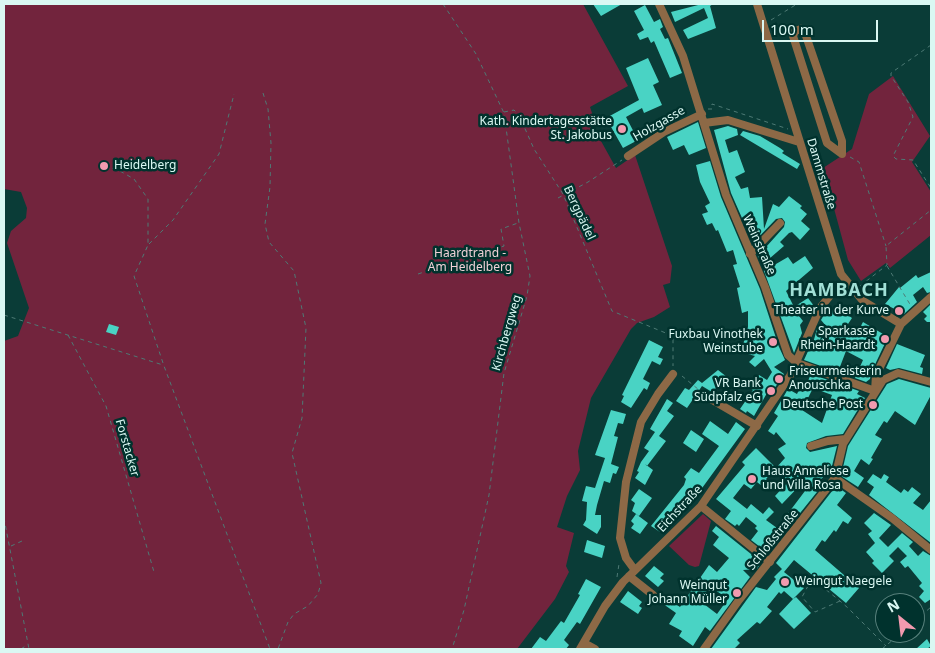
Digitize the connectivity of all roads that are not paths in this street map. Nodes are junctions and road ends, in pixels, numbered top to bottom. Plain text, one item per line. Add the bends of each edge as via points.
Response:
1 (660, 4) edge
2 (757, 4) edge
3 (702, 114) junction
4 (704, 123) junction
5 (799, 142) junction
6 (842, 154) joint
7 (628, 156) road end
8 (780, 223) dead end
9 (750, 254) junction
10 (846, 282) junction
11 (931, 297) edge
12 (901, 324) junction
13 (797, 363) junction
14 (673, 374) road end
15 (931, 382) edge
16 (875, 391) junction
17 (709, 398) road end
18 (757, 426) junction
19 (846, 439) junction
20 (812, 446) dead end
21 (835, 478) junction
22 (701, 506) junction
23 (931, 550) edge
24 (770, 562) junction
25 (634, 569) junction
26 (628, 576) junction
27 (653, 595) dead end
28 (582, 646) edge
29 (595, 649) edge
30 (704, 649) edge

1 - 3 street, Weinstraße via 683,56
2 - 5 street, Dammstraße
3 - 4 street, Weinstraße
3 - 7 street, Holzgasse via 664,132
4 - 5 street via 728,120
4 - 9 street, Weinstraße via 726,195
5 - 10 street, Dammstraße
6 - 6 street via 842,142 805,33 800,29 794,31 828,142
8 - 9 street
9 - 13 street, Weinstraße via 771,302 784,348
10 - 12 street, Dammstraße via 871,306
10 - 13 street, Eichstraße via 820,308
11 - 12 street
12 - 16 street via 876,375
13 - 16 street
13 - 18 street, Eichstraße
14 - 25 street via 648,410 636,436 622,505 620,538
15 - 16 street via 898,373 883,380
16 - 19 street, Schloßstraße
17 - 18 street
18 - 22 street, Eichstraße
19 - 20 street via 828,440
19 - 21 street, Schloßstraße
21 - 23 street
21 - 24 street, Schloßstraße
22 - 24 street
22 - 25 street, Eichstraße
24 - 30 street, Schloßstraße
25 - 26 street, Eichstraße
26 - 27 street
26 - 28 street, Eichstraße via 605,606
28 - 29 street, Eichstraße

